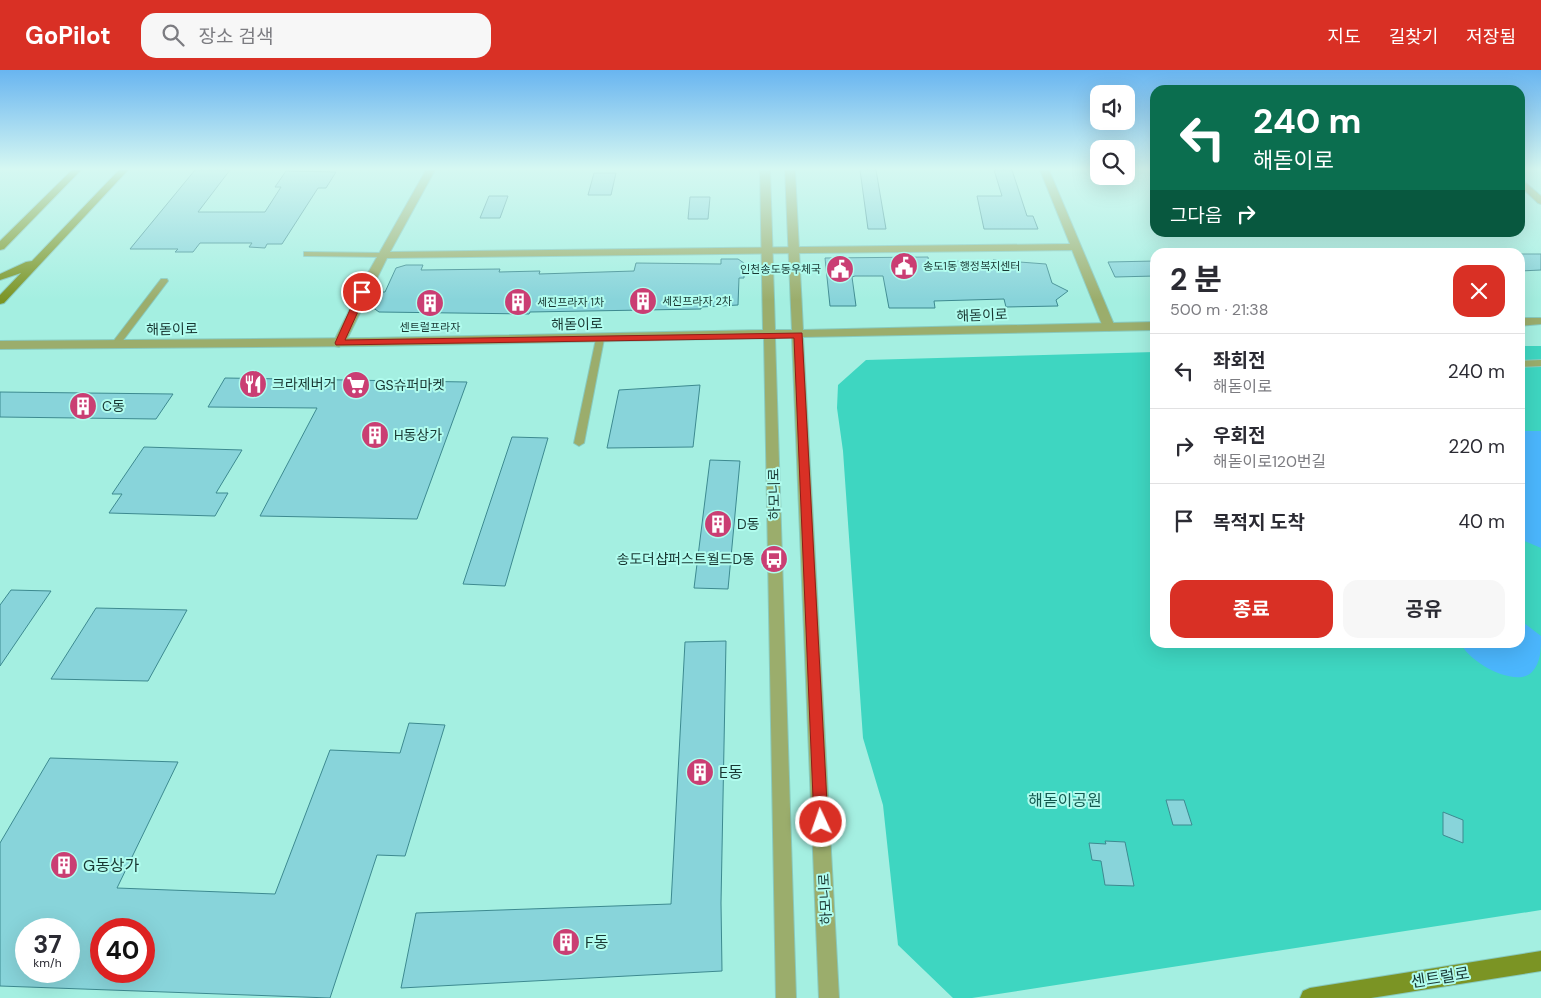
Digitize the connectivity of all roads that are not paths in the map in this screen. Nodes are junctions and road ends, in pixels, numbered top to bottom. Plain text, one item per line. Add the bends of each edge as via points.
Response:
1 (34, 213) edge
2 (83, 213) edge
3 (407, 213) edge
4 (767, 213) edge
5 (792, 213) edge
6 (1062, 213) edge
7 (0, 247) edge
8 (1076, 247) junction
9 (768, 251) junction
10 (793, 251) junction
11 (47, 252) junction
12 (307, 254) dead end
13 (384, 255) junction
14 (0, 277) edge
15 (164, 280) dead end
16 (0, 301) edge
17 (1541, 321) edge
18 (1525, 322) edge
19 (1150, 326) edge
20 (1109, 327) junction
21 (799, 335) junction
22 (771, 336) junction
23 (600, 338) junction
24 (339, 343) junction
25 (0, 344) edge
26 (115, 345) junction
27 (1541, 363) edge
28 (1525, 364) edge
29 (579, 443) dead end
30 (1541, 961) edge
31 (786, 998) edge
32 (829, 998) edge
33 (1310, 998) edge

1 - 7 main road
2 - 11 main road
3 - 13 street
4 - 9 street, 하모니로
5 - 10 street, 하모니로
6 - 8 street
8 - 10 street
8 - 20 street
9 - 10 street
9 - 13 street
9 - 22 street, 하모니로
10 - 21 street, 하모니로
11 - 14 main road
11 - 16 main road
12 - 13 lane
13 - 24 street via 362,292
15 - 26 lane
17 - 18 street
19 - 20 street, 해돋이로
20 - 21 street, 해돋이로
21 - 22 street, 해돋이로
21 - 32 street, 하모니로
22 - 23 street, 해돋이로
22 - 31 street, 하모니로
23 - 24 street, 해돋이로
23 - 29 lane
24 - 26 street, 해돋이로
25 - 26 street, 해돋이로
27 - 28 lane
30 - 33 main road, 센트럴로

